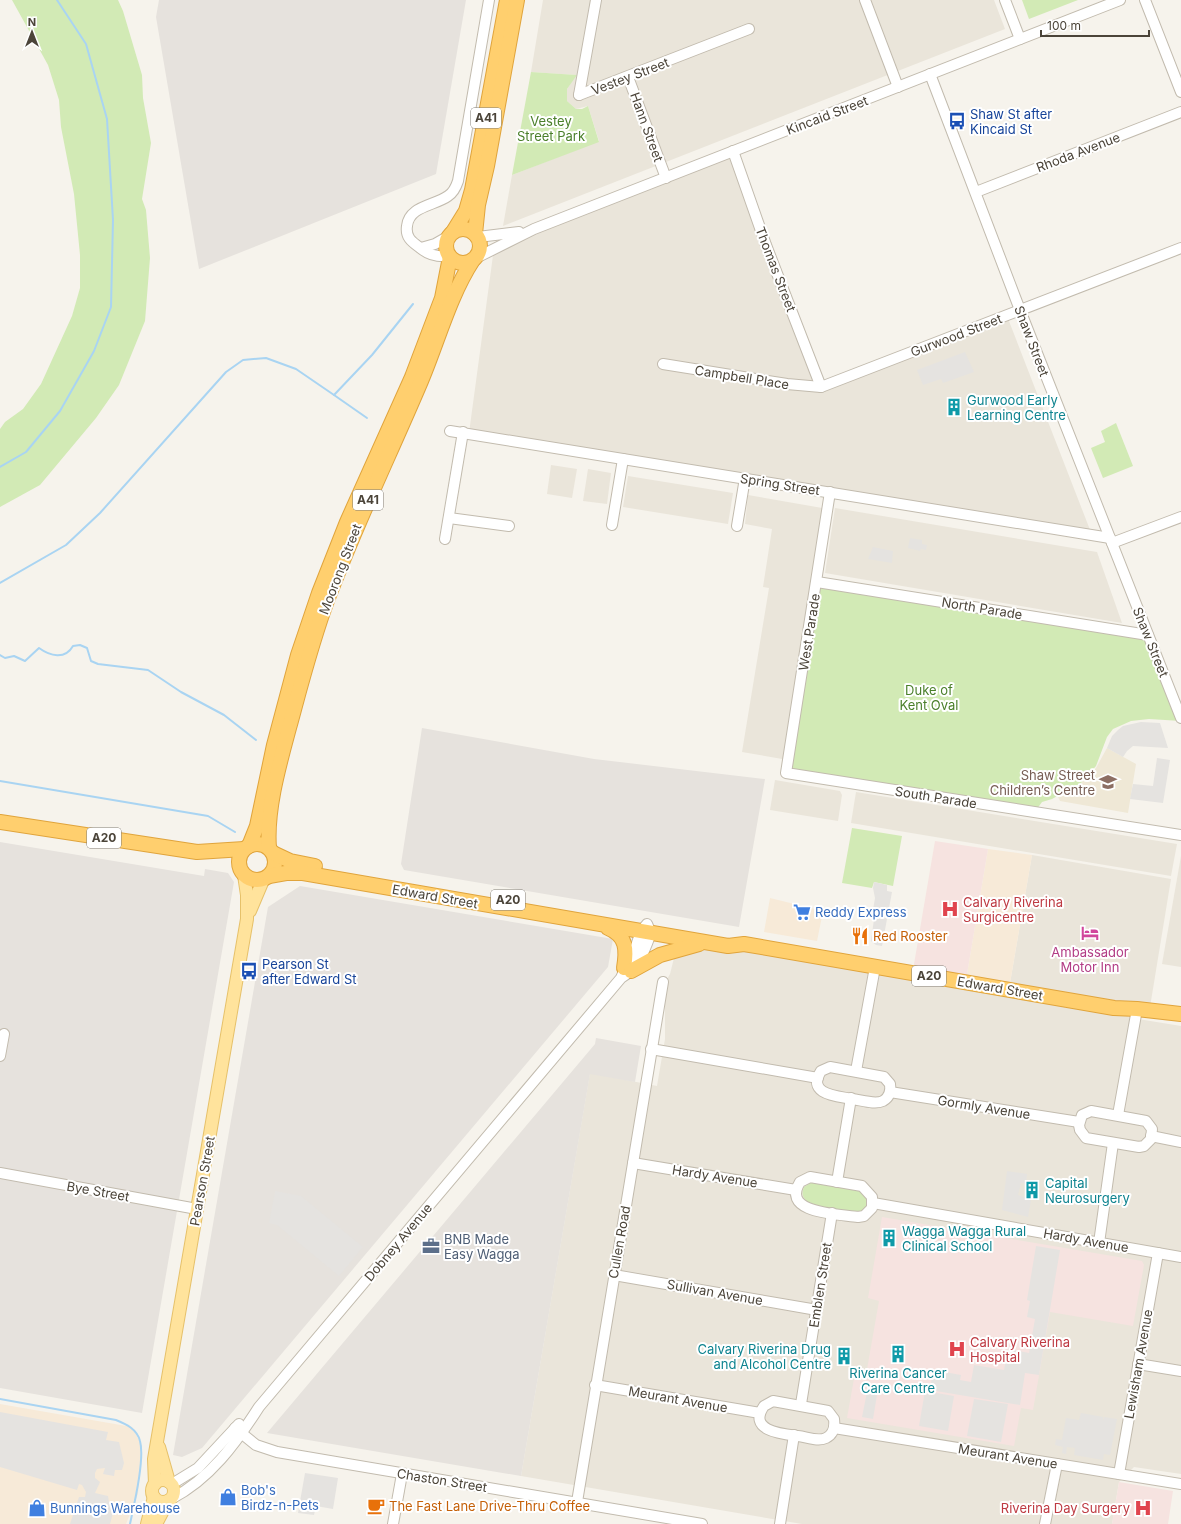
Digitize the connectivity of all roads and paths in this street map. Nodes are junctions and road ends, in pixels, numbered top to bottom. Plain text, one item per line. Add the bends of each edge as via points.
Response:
1 (489, 0) edge
2 (507, 0) edge
3 (517, 0) edge
4 (596, 0) edge
5 (865, 0) edge
6 (1005, 0) edge
7 (1120, 0) edge
8 (1145, 0) edge
9 (749, 29) dead end
10 (1020, 39) junction
11 (930, 74) junction
12 (628, 76) junction
13 (898, 87) junction
14 (1181, 92) edge
15 (1181, 112) edge
16 (733, 151) junction
17 (666, 178) junction
18 (976, 192) junction
19 (534, 230) junction
20 (451, 234) junction
21 (476, 236) junction
22 (421, 248) junction
23 (1181, 248) edge
24 (450, 257) junction
25 (473, 260) junction
26 (1020, 310) junction
27 (663, 364) dead end
28 (821, 387) junction
29 (450, 431) dead end
30 (463, 432) junction
31 (623, 459) junction
32 (744, 478) junction
33 (830, 492) junction
34 (1181, 517) edge
35 (449, 518) junction
36 (612, 524) dead end
37 (509, 526) dead end
38 (737, 526) dead end
39 (445, 539) dead end
40 (1111, 540) junction
41 (817, 582) junction
42 (1148, 635) junction
43 (1181, 718) edge
44 (786, 773) joint
45 (0, 822) edge
46 (1181, 835) edge
47 (246, 848) junction
48 (271, 851) junction
49 (197, 852) junction
50 (243, 873) junction
51 (267, 877) junction
52 (247, 919) junction
53 (602, 925) junction
54 (646, 930) junction
55 (705, 942) junction
56 (744, 944) junction
57 (874, 967) junction
58 (625, 973) junction
59 (663, 982) dead end
60 (1137, 1012) junction
61 (1181, 1014) edge
62 (1181, 1024) edge
63 (4, 1034) dead end
64 (651, 1050) junction
65 (0, 1056) edge
66 (856, 1071) junction
67 (818, 1078) junction
68 (890, 1092) junction
69 (851, 1098) junction
70 (1118, 1115) junction
71 (1079, 1122) junction
72 (1152, 1136) junction
73 (1181, 1142) edge
74 (1113, 1143) junction
75 (633, 1163) junction
76 (0, 1173) edge
77 (837, 1182) junction
78 (796, 1190) junction
79 (873, 1203) junction
80 (197, 1209) junction
81 (832, 1213) junction
82 (1098, 1243) junction
83 (1158, 1253) junction
84 (1181, 1257) edge
85 (614, 1275) junction
86 (816, 1310) junction
87 (1138, 1364) junction
88 (1181, 1371) edge
89 (595, 1385) junction
90 (801, 1404) junction
91 (760, 1413) junction
92 (834, 1428) junction
93 (239, 1431) junction
94 (794, 1435) junction
95 (157, 1442) junction
96 (1057, 1464) junction
97 (402, 1474) junction
98 (1119, 1474) junction
99 (171, 1483) junction
100 (155, 1484) junction
101 (1181, 1484) edge
102 (154, 1498) junction
103 (169, 1500) junction
104 (577, 1502) junction
105 (147, 1524) edge
106 (156, 1524) edge
107 (393, 1524) edge
108 (702, 1524) edge
109 (780, 1524) edge
110 (1045, 1524) edge

1 - 22 street via 458,181 447,197 415,211 406,227 408,236
2 - 20 highway, A41 via 472,190 466,211
3 - 21 highway, A41 via 477,213
4 - 12 street, Vestey Street via 579,95
5 - 13 street
6 - 10 street
7 - 10 street, Kincaid Street
8 - 14 street
9 - 12 street, Vestey Street
10 - 11 street, Kincaid Street
11 - 13 street, Kincaid Street
11 - 18 street, Shaw Street
12 - 17 street, Hann Street
13 - 16 street, Kincaid Street
15 - 18 street, Rhoda Avenue
16 - 17 street, Kincaid Street
16 - 28 street, Thomas Street
17 - 19 street, Kincaid Street
18 - 26 street, Shaw Street
19 - 21 street, Kincaid Street
19 - 25 street, Kincaid Street
20 - 21 highway via 465,229
20 - 22 street via 435,244
20 - 24 highway, A41 via 446,246
21 - 25 highway, A41 via 480,249
22 - 24 street via 435,256
23 - 26 street, Gurwood Street
24 - 25 highway via 462,263
24 - 47 highway, Moorong Street / A41 via 442,298 412,377 316,600 274,745 257,826
25 - 48 highway, Moorong Street / A41 via 456,288 422,380 354,533 308,656 284,747 270,817
26 - 28 street, Gurwood Street
26 - 40 street, Shaw Street
27 - 28 street, Campbell Place
29 - 30 street, Spring Street
30 - 31 street, Spring Street
30 - 35 street
31 - 32 street, Spring Street
31 - 36 street
32 - 33 street, Spring Street
32 - 38 street
33 - 40 street, Spring Street
33 - 41 street, West Parade
34 - 40 street
35 - 37 street
35 - 39 street
40 - 42 street, Shaw Street
41 - 42 street, North Parade
41 - 44 street, West Parade
42 - 43 street, Shaw Street
44 - 46 street, South Parade
45 - 49 highway, A20
47 - 48 highway, A20 via 257,844
47 - 49 highway, A20
47 - 50 highway, A41 via 239,859
48 - 51 highway, A41 via 274,865
48 - 54 highway, Edward Street / A20 via 299,864
49 - 50 highway, A20 via 222,860
50 - 51 highway, A20 via 254,880
50 - 52 main road, Pearson Street
51 - 52 main road, Pearson Street
51 - 53 highway, Edward Street / A20 via 286,873 303,874
52 - 80 main road, Pearson Street
53 - 54 highway, Edward Street / A20
53 - 58 highway via 619,934 626,944
54 - 55 highway, Edward Street / A20
54 - 56 highway, Edward Street / A20 via 730,938
54 - 58 street, Dobney Avenue via 640,962
55 - 56 highway, Edward Street / A20 via 728,946
55 - 58 highway via 678,948
56 - 57 highway, Edward Street / A20
57 - 60 highway, Edward Street / A20
57 - 66 street
58 - 93 street, Dobney Avenue
59 - 64 street, Cullen Road
60 - 61 highway, Edward Street / A20
60 - 62 highway, Edward Street / A20
60 - 70 street
63 - 65 street
64 - 67 street
64 - 75 street, Cullen Road
66 - 67 street via 830,1066 821,1071
66 - 68 street via 884,1077 890,1084
67 - 69 street via 818,1086 825,1093
68 - 69 street via 886,1099 878,1102
68 - 71 street, Gormly Avenue
69 - 77 street
70 - 71 street via 1091,1111 1082,1115
70 - 72 street via 1146,1121 1152,1129
71 - 74 street via 1080,1130 1086,1138
72 - 73 street
72 - 74 street via 1148,1143 1139,1147
74 - 82 street
75 - 78 street, Hardy Avenue
75 - 85 street, Cullen Road
76 - 80 street, Bye Street
77 - 78 street via 810,1177 800,1182
77 - 79 street via 862,1186 870,1194
78 - 81 street via 797,1199 804,1207
79 - 81 street via 868,1212 858,1217
79 - 82 street, Hardy Avenue
80 - 95 main road, Pearson Street
81 - 86 street, Emblen Street
82 - 83 street, Hardy Avenue
83 - 84 street, Hardy Avenue
83 - 87 street, Lewisham Avenue
85 - 86 street, Sullivan Avenue
85 - 89 street, Cullen Road
86 - 90 street, Emblen Street
87 - 88 street
87 - 98 street, Lewisham Avenue
89 - 91 street, Meurant Avenue
89 - 104 street, Cullen Road
90 - 91 street via 773,1401 764,1406
90 - 92 street via 828,1411 834,1419
91 - 94 street via 760,1422 768,1430
92 - 94 street via 830,1435 820,1440
92 - 96 street, Meurant Avenue
93 - 97 street, Chaston Street via 256,1445 277,1452
93 - 99 street via 198,1468
93 - 103 street via 206,1475
94 - 109 street
95 - 99 main road, Pearson Street
95 - 100 main road, Pearson Street via 154,1459
96 - 98 street, Meurant Avenue
96 - 110 street
97 - 104 street, Chaston Street
97 - 107 street
98 - 101 street, Meurant Avenue
99 - 100 main road via 163,1480
99 - 103 main road via 175,1490
100 - 102 main road via 152,1490
102 - 103 main road via 161,1502
102 - 105 main road
103 - 106 main road
104 - 108 street, Chaston Street

